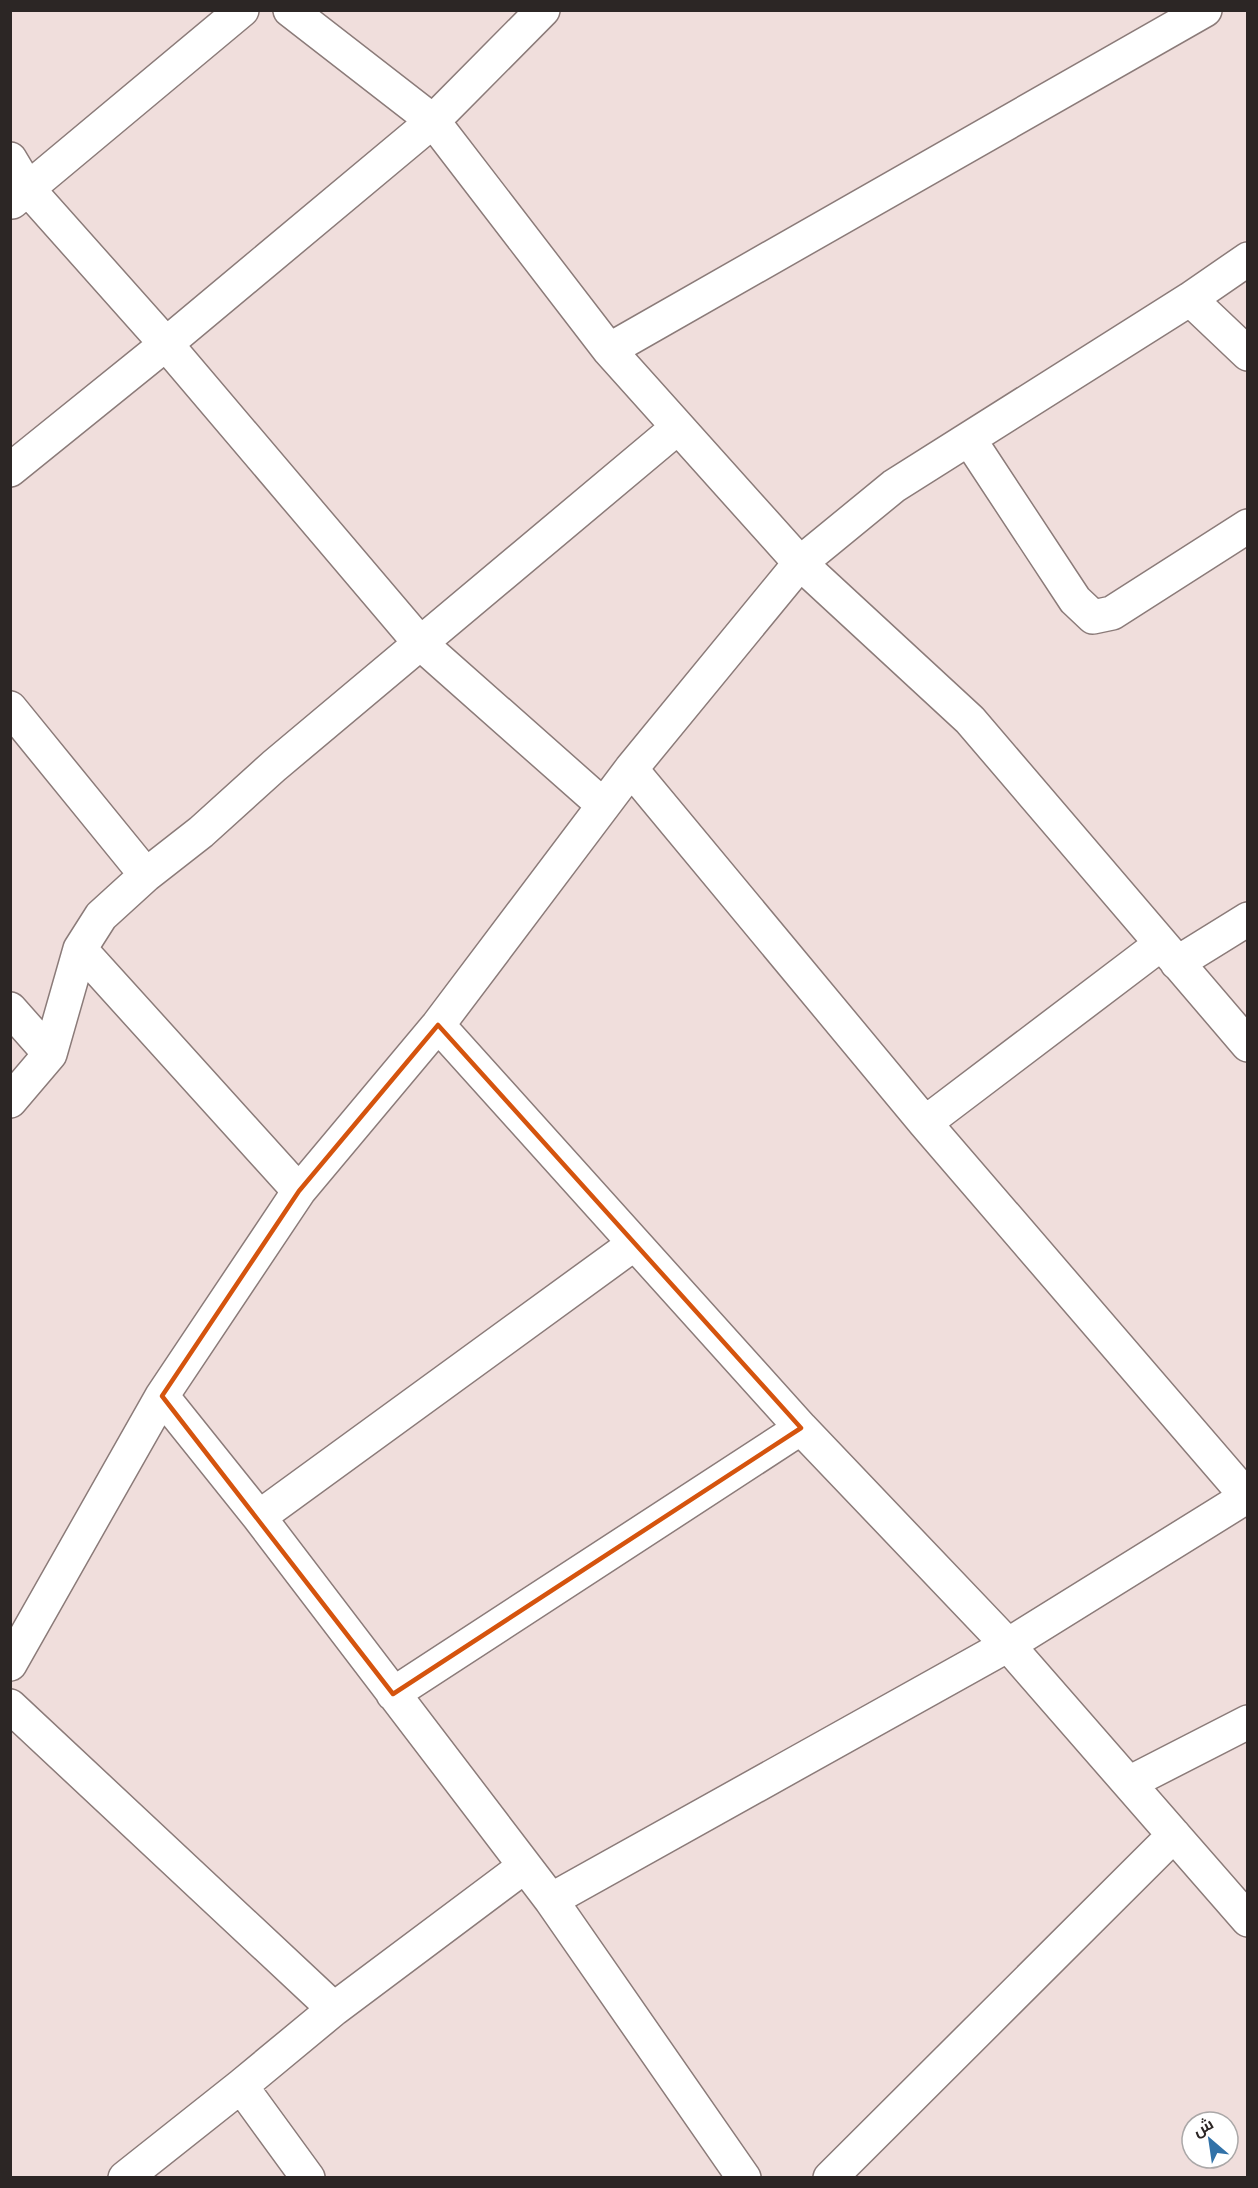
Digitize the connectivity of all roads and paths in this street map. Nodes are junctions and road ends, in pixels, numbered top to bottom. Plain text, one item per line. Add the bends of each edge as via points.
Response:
1 (242, 10) edge
2 (291, 10) edge
3 (543, 10) edge
4 (1205, 10) edge
5 (433, 122) junction
6 (10, 159) edge
7 (19, 196) edge
8 (1248, 259) edge
9 (1190, 299) junction
10 (166, 344) junction
11 (609, 350) junction
12 (1248, 354) edge
13 (677, 428) junction
14 (969, 439) junction
15 (10, 470) edge
16 (1248, 526) edge
17 (801, 563) junction
18 (420, 643) junction
19 (10, 708) edge
20 (631, 769) junction
21 (603, 805) junction
22 (146, 875) junction
23 (1248, 919) edge
24 (80, 949) junction
25 (1169, 953) junction
26 (10, 1009) edge
27 (438, 1025) junction
28 (1248, 1045) edge
29 (50, 1054) junction
30 (10, 1101) edge
31 (925, 1123) junction
32 (299, 1191) junction
33 (634, 1244) junction
34 (162, 1396) junction
35 (801, 1428) junction
36 (1247, 1497) edge
37 (259, 1517) junction
38 (1008, 1645) junction
39 (12, 1655) edge
40 (393, 1694) junction
41 (10, 1706) edge
42 (1248, 1722) edge
43 (1128, 1783) junction
44 (1174, 1835) junction
45 (525, 1866) junction
46 (551, 1900) junction
47 (1248, 1920) edge
48 (334, 2010) junction
49 (241, 2086) junction
50 (125, 2178) edge
51 (309, 2178) edge
52 (744, 2178) edge
53 (830, 2178) edge

1 - 7 street
2 - 5 street
3 - 5 street
4 - 11 street
5 - 10 street
5 - 11 street
6 - 7 street
7 - 10 street
8 - 9 street
9 - 12 street
9 - 14 street
10 - 15 street
10 - 18 street
11 - 13 street
13 - 17 street
13 - 18 street
14 - 16 street via 1075,600 1093,617 1112,613
14 - 17 street via 894,486
17 - 20 street
17 - 25 street via 970,720
18 - 21 street
18 - 22 street
19 - 22 street
20 - 21 street
20 - 31 street
21 - 27 street
22 - 24 street via 101,916
23 - 25 street
24 - 29 street
24 - 32 street
25 - 28 street
25 - 31 street
26 - 29 street
27 - 32 street
27 - 33 street
29 - 30 street
31 - 36 street
32 - 34 street
33 - 35 street
33 - 37 street
34 - 37 street
34 - 39 street
35 - 38 street
35 - 40 street
36 - 38 street
37 - 40 street
38 - 43 street
38 - 46 street
40 - 45 street
41 - 48 street
42 - 43 street
43 - 44 street
44 - 47 street
44 - 53 street
45 - 46 street
45 - 48 street
46 - 52 street
48 - 49 street
49 - 50 street
49 - 51 street

